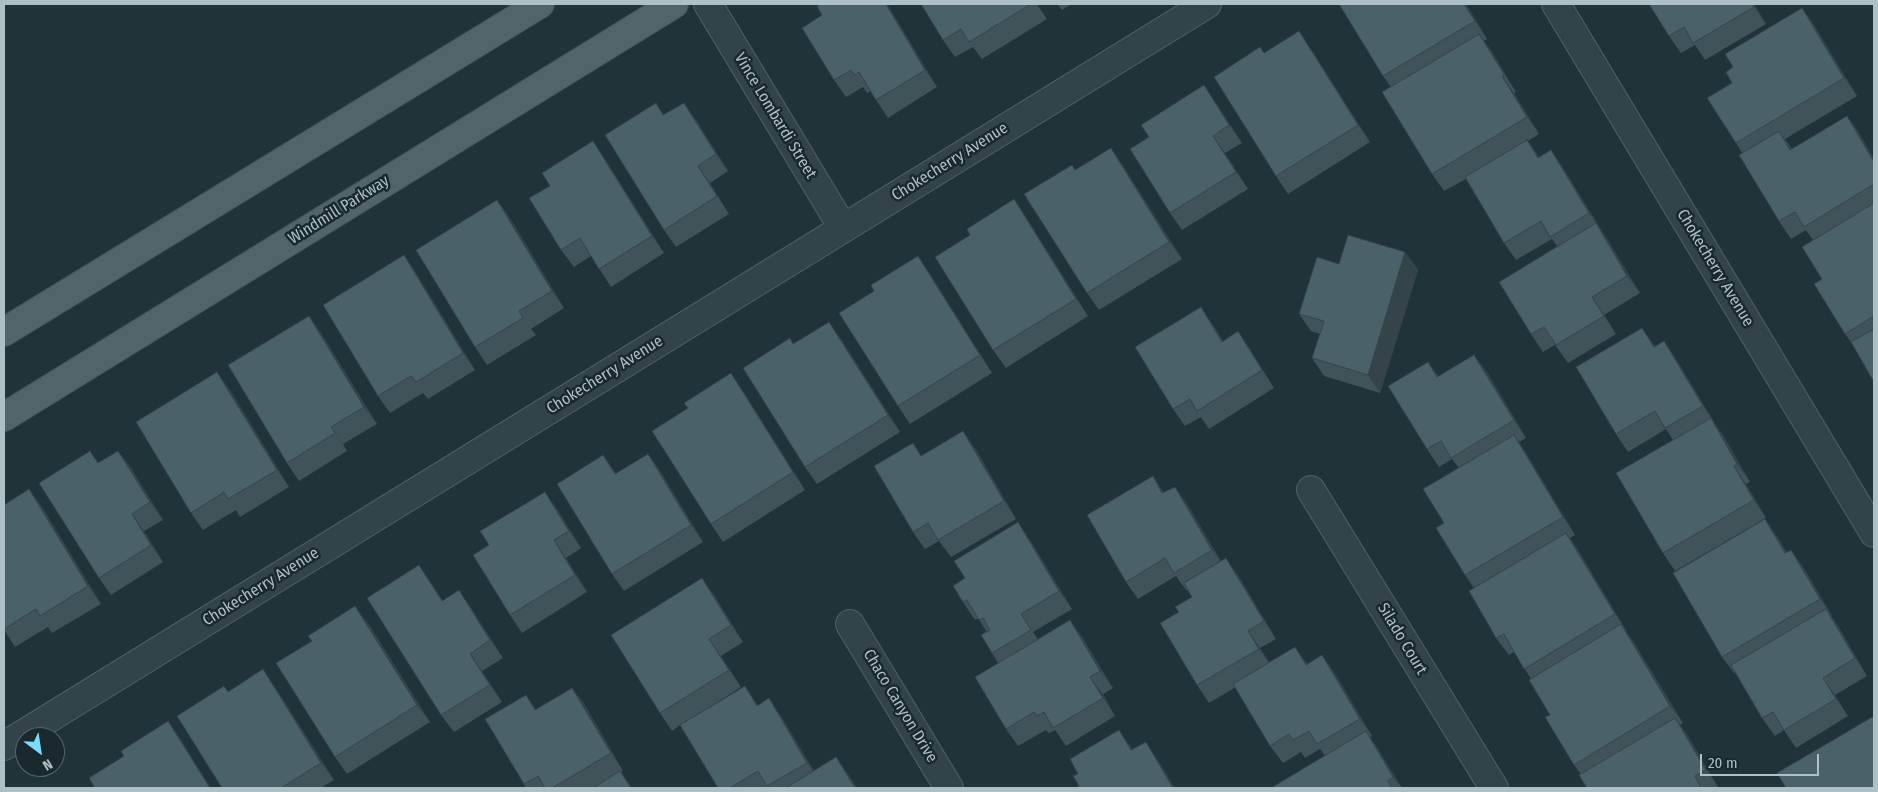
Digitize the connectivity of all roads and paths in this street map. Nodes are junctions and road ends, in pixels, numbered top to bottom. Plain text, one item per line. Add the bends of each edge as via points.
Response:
1 (540, 4) edge
2 (674, 4) edge
3 (708, 4) edge
4 (1207, 4) edge
5 (1556, 4) edge
6 (843, 228) junction
7 (4, 332) edge
8 (4, 417) edge
9 (1311, 490) dead end
10 (1874, 533) edge
11 (850, 624) dead end
12 (4, 746) edge
13 (949, 788) edge
14 (1494, 788) edge

1 - 7 main road
2 - 8 main road, Windmill Parkway
3 - 6 street, Vince Lombardi Street
4 - 6 street, Chokecherry Avenue
5 - 10 street, Chokecherry Avenue
6 - 12 street, Chokecherry Avenue
9 - 14 street, Silado Court
11 - 13 street, Chaco Canyon Drive

